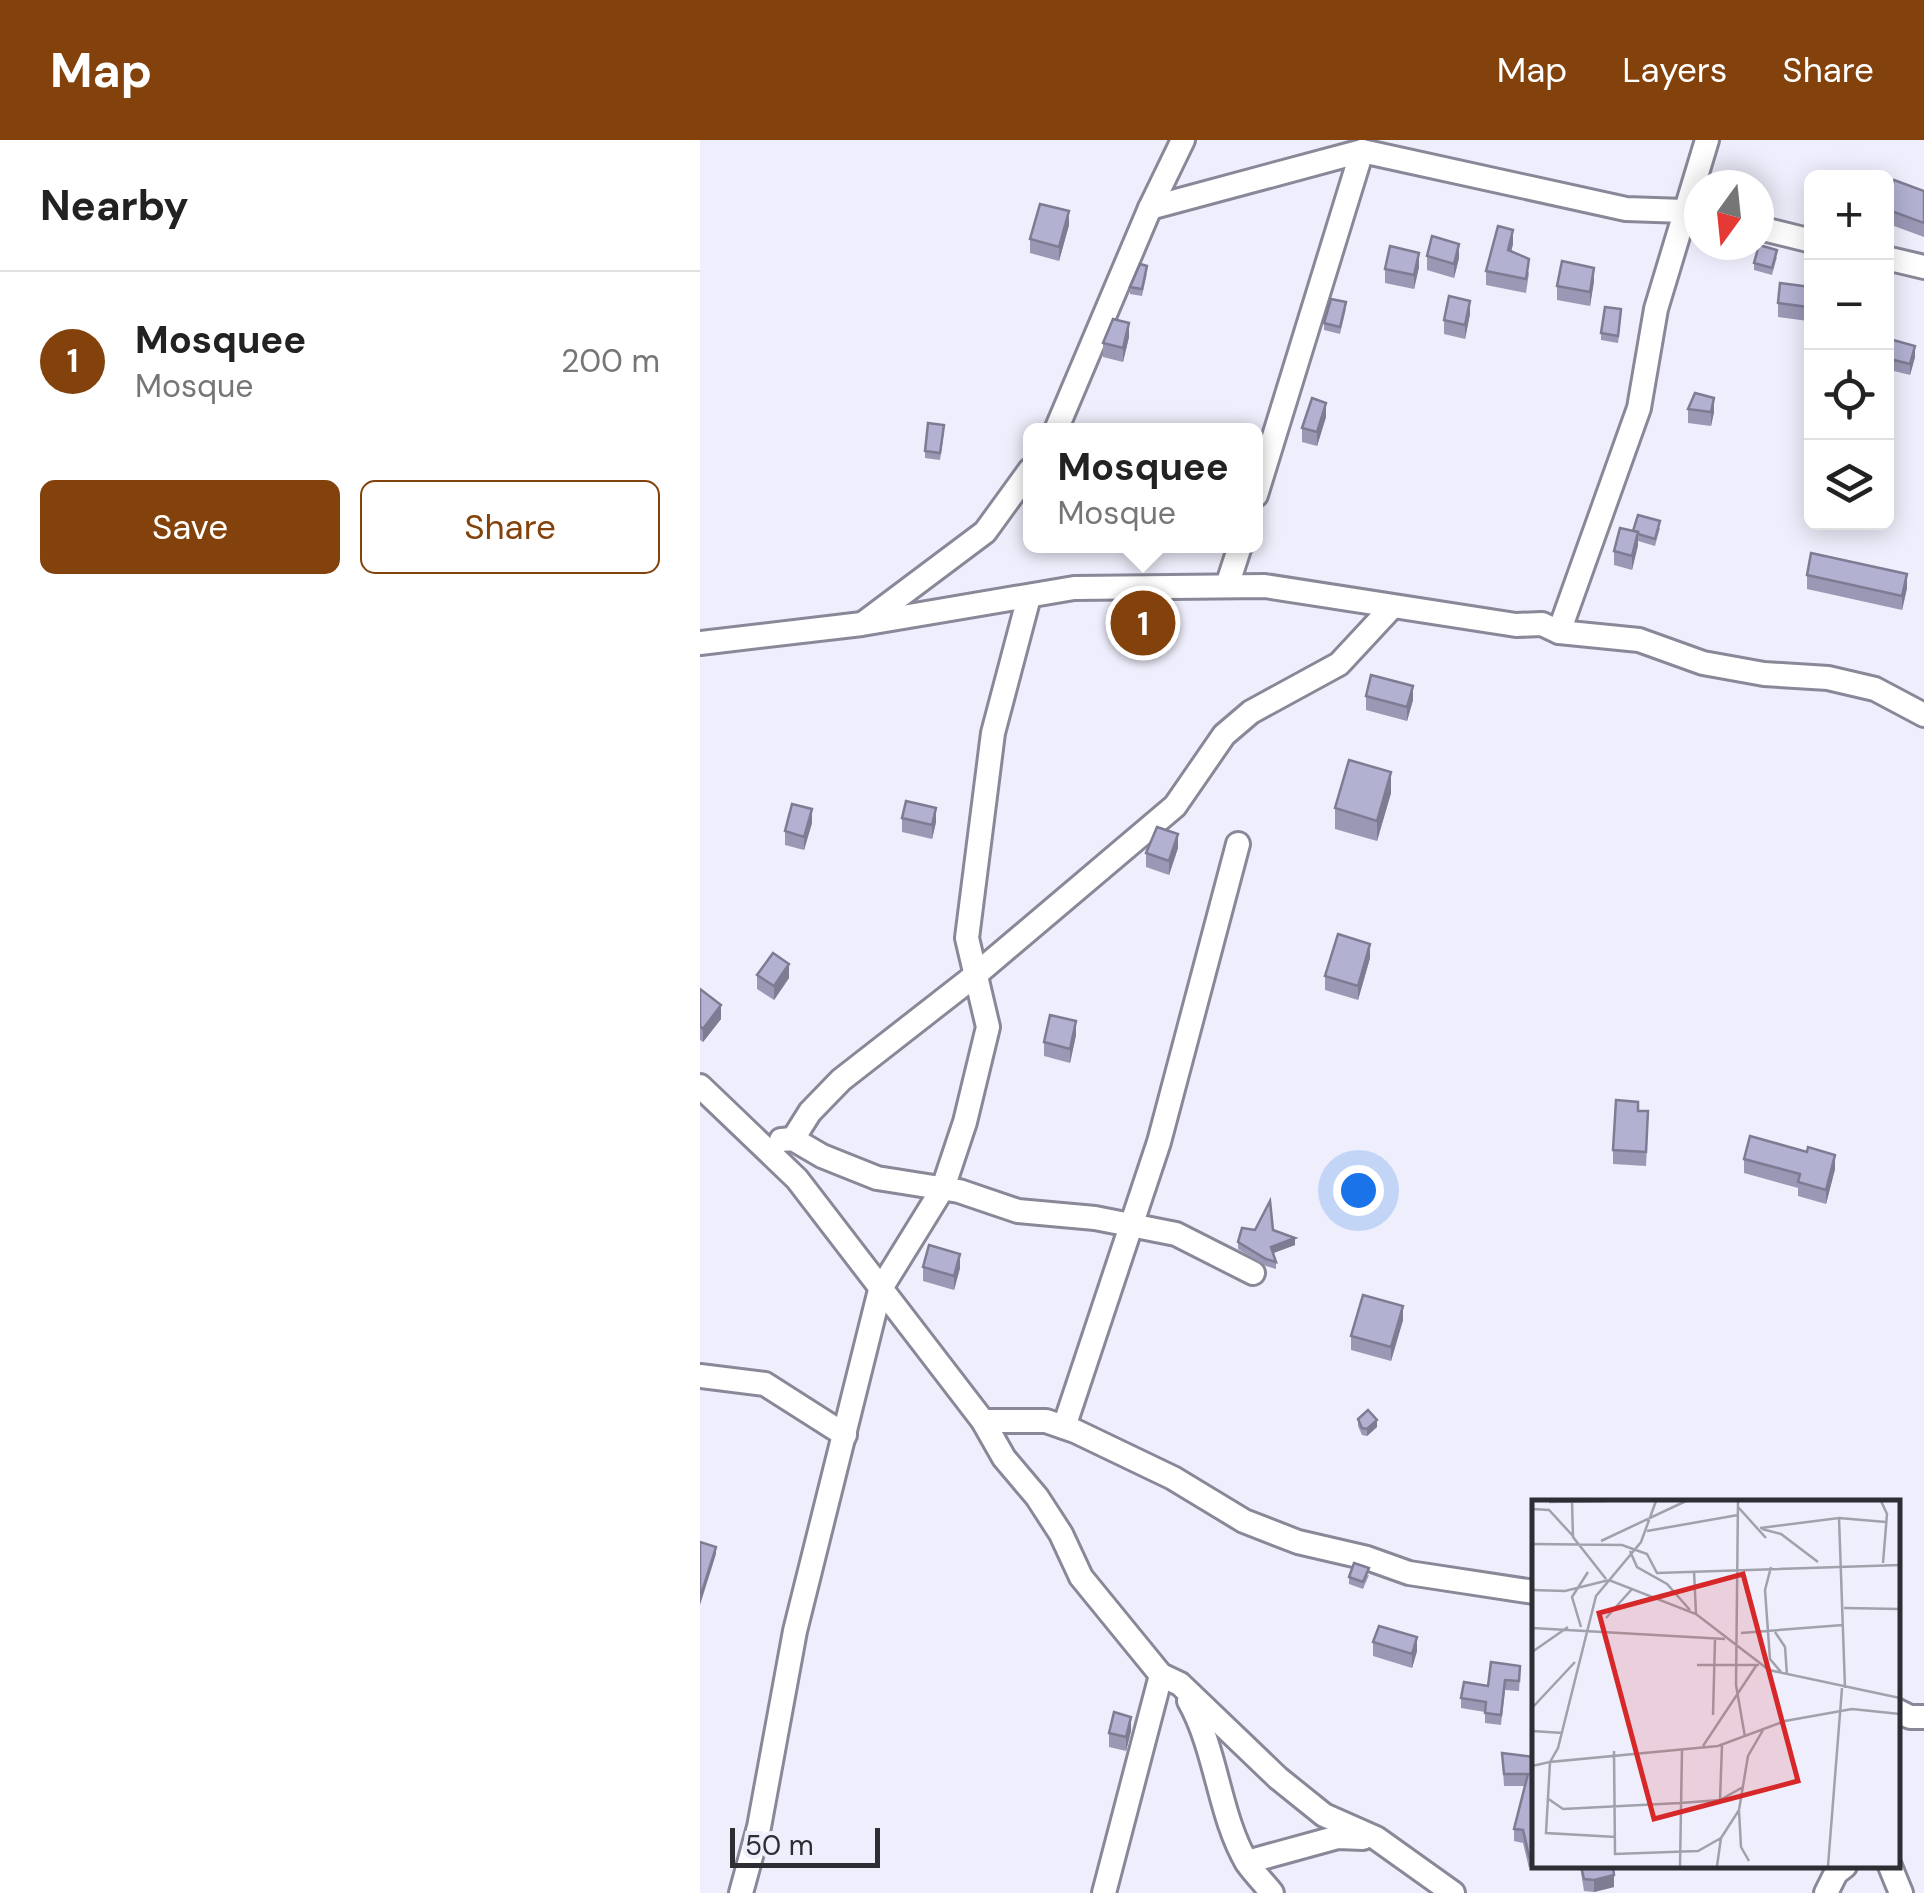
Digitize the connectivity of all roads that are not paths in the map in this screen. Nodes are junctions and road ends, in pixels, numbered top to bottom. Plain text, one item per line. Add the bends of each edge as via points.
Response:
1 (1182, 140) edge
2 (1707, 140) edge
3 (1362, 151) junction
4 (1700, 170) edge
5 (1150, 208) junction
6 (1684, 212) edge
7 (1684, 232) edge
8 (1774, 232) edge
9 (1804, 239) edge
10 (1894, 260) edge
11 (1924, 267) edge
12 (1059, 423) edge
13 (1263, 472) edge
14 (1023, 479) edge
15 (1238, 553) edge
16 (1227, 586) junction
17 (1028, 597) junction
18 (1392, 607) junction
19 (862, 624) junction
20 (1559, 632) junction
21 (700, 643) edge
22 (1924, 714) edge
23 (1238, 844) dead end
24 (974, 977) junction
25 (700, 1086) edge
26 (793, 1139) junction
27 (757, 1143) junction
28 (943, 1188) junction
29 (1132, 1226) junction
30 (1254, 1273) dead end
31 (880, 1290) junction
32 (700, 1376) edge
33 (983, 1421) junction
34 (1064, 1427) junction
35 (845, 1435) junction
36 (1532, 1592) edge
37 (1170, 1680) junction
38 (1899, 1712) edge
39 (1924, 1718) edge
40 (1376, 1838) junction
41 (1247, 1862) junction
42 (1842, 1868) edge
43 (1891, 1868) edge
44 (741, 1893) edge
45 (1104, 1893) edge
46 (1272, 1893) edge
47 (1453, 1893) edge
48 (1826, 1893) edge
49 (1901, 1893) edge

1 - 5 street
2 - 4 street
3 - 5 street
3 - 6 street via 1626,209
3 - 13 street
5 - 12 street
7 - 20 street via 1656,310 1638,408
8 - 9 street
10 - 11 street
14 - 19 street via 984,532
15 - 16 street
16 - 17 street via 1074,588
16 - 18 street
17 - 19 street
17 - 24 street via 993,733 966,938
18 - 20 street via 1542,624
18 - 24 street via 1339,664 1250,712 1224,736 1176,806
19 - 21 street
20 - 22 street via 1639,640 1703,663 1875,688
23 - 29 street
24 - 26 street via 841,1080
24 - 28 street via 988,1026
25 - 27 street
26 - 27 street
26 - 28 street via 878,1178
27 - 31 street via 797,1179
28 - 29 street via 1018,1211
28 - 31 street
29 - 30 street via 1176,1234
29 - 34 street
31 - 33 street
31 - 35 street
32 - 35 street via 765,1384
33 - 34 street
33 - 37 street via 1061,1534 1080,1577
34 - 36 street via 1298,1542 1409,1573
35 - 44 street via 795,1630
37 - 40 street via 1324,1814
37 - 41 street via 1202,1724
37 - 45 street
38 - 39 street
40 - 41 street via 1338,1836
40 - 47 street
41 - 46 street
42 - 48 street
43 - 49 street

